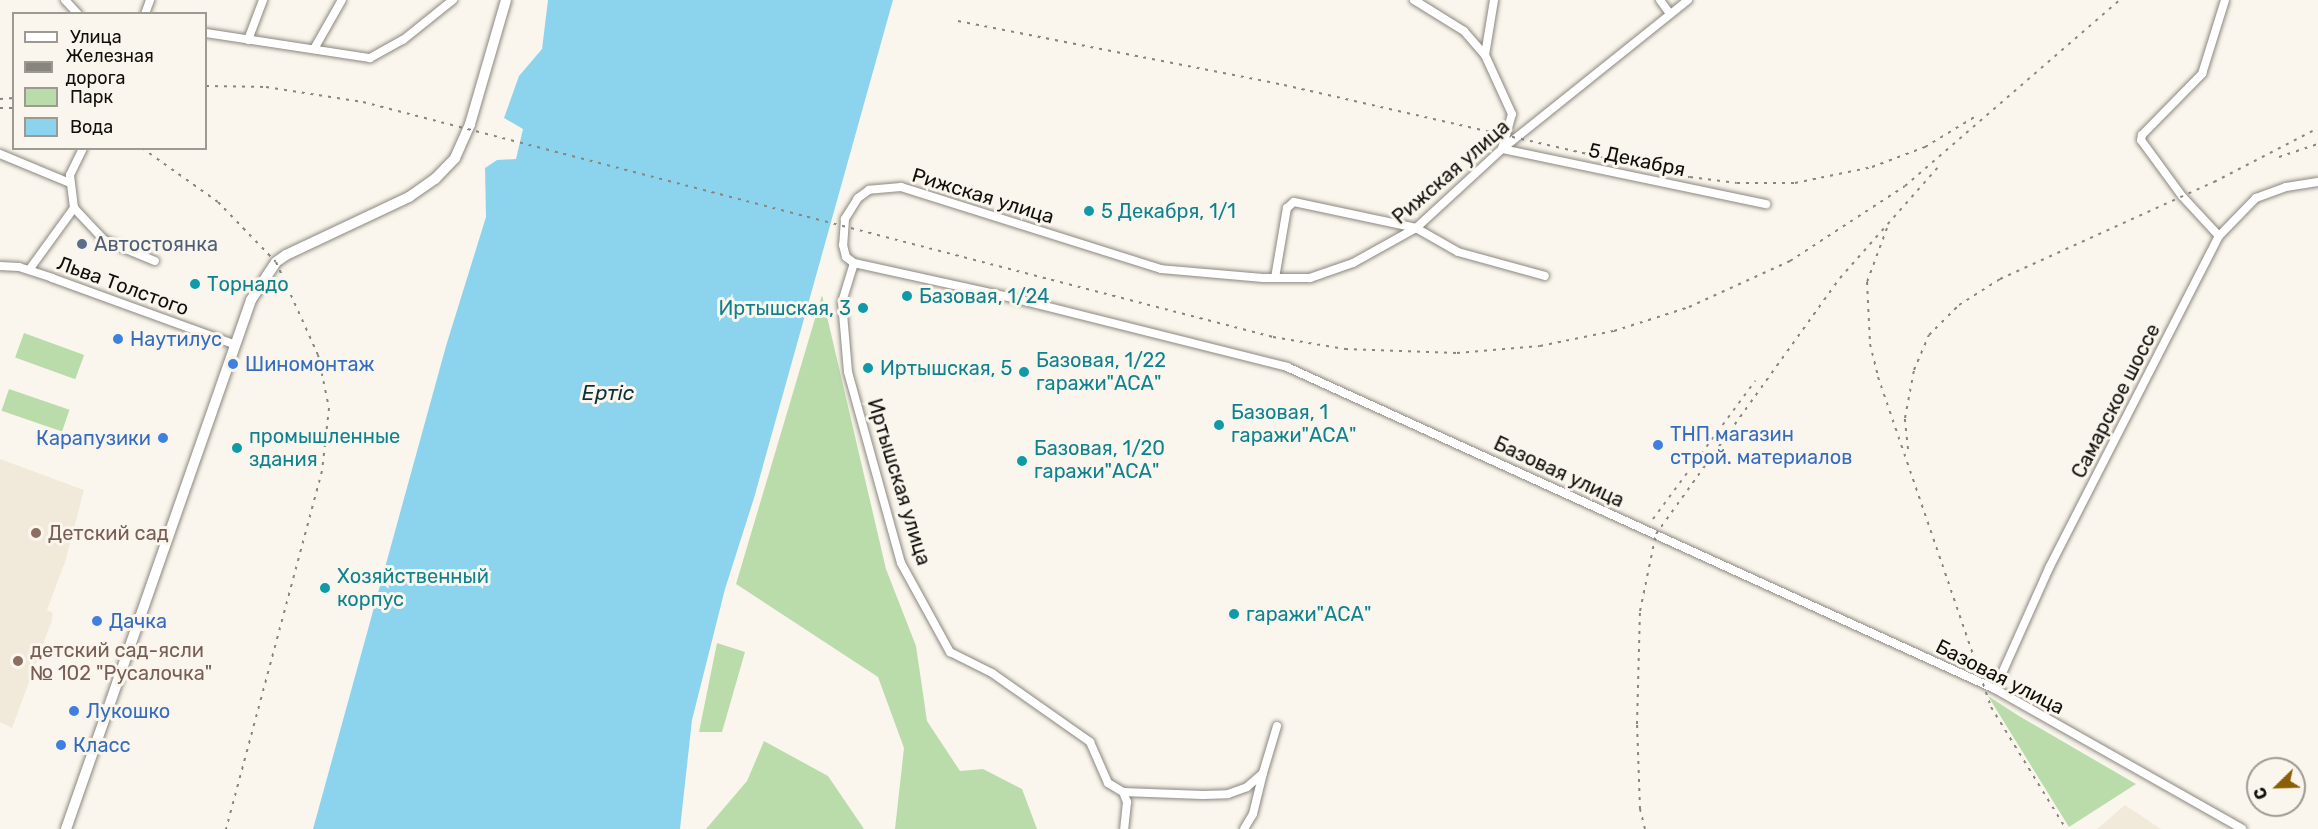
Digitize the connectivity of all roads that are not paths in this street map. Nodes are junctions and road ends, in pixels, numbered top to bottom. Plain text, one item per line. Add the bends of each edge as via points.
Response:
1 (65, 0) edge
2 (263, 0) edge
3 (342, 0) edge
4 (453, 0) edge
5 (506, 0) edge
6 (1414, 0) edge
7 (1494, 0) edge
8 (1660, 0) edge
9 (1688, 0) edge
10 (2226, 0) edge
11 (76, 12) edge
12 (1670, 14) junction
13 (207, 33) edge
14 (248, 40) junction
15 (314, 50) junction
16 (1485, 55) junction
17 (1502, 149) junction
18 (82, 150) edge
19 (0, 154) edge
20 (2318, 182) edge
21 (70, 183) junction
22 (1766, 204) dead end
23 (74, 208) junction
24 (1416, 228) junction
25 (2219, 236) junction
26 (155, 261) dead end
27 (854, 263) junction
28 (0, 266) edge
29 (29, 270) junction
30 (1545, 276) dead end
31 (1275, 278) junction
32 (233, 344) junction
33 (1995, 689) junction
34 (1277, 726) dead end
35 (1263, 774) junction
36 (1123, 792) junction
37 (66, 829) edge
38 (1124, 829) edge
39 (1244, 829) edge
40 (2242, 829) edge

1 - 11 street
2 - 14 street
3 - 15 street
4 - 15 street via 403,40 370,58
5 - 32 main road via 470,124 455,158 435,179 409,197 308,242 276,262 251,300
6 - 16 street via 1464,32
7 - 16 street
8 - 12 street
9 - 12 street, Рижская улица
10 - 25 street via 2202,74 2141,140 2182,196
12 - 17 street, Рижская улица
13 - 14 street
14 - 15 street
16 - 17 street via 1512,114
17 - 22 street, 5 Декабря
17 - 24 street, Рижская улица
18 - 21 street
19 - 21 street
20 - 25 street, Самарское шоссе via 2286,187 2256,198
21 - 23 street
23 - 26 street via 104,240
23 - 29 street
24 - 30 street via 1458,252
24 - 31 street, Рижская улица via 1353,264 1310,278
24 - 31 street via 1294,202 1287,208
25 - 33 street, Самарское шоссе via 2049,568
27 - 31 street, Рижская улица via 846,257 843,232 849,209 869,190 901,187 1161,269
27 - 33 street, Базовая улица via 1013,298 1287,368
27 - 36 street, Иртышская улица via 842,302 848,372 902,563 950,652 992,673 1090,742 1108,783
28 - 29 street, Льва Толстого
29 - 32 street, Льва Толстого
32 - 37 main road
33 - 40 street, Базовая улица
34 - 35 street
35 - 36 street via 1228,794
35 - 39 street via 1253,814
36 - 38 street via 1127,802

